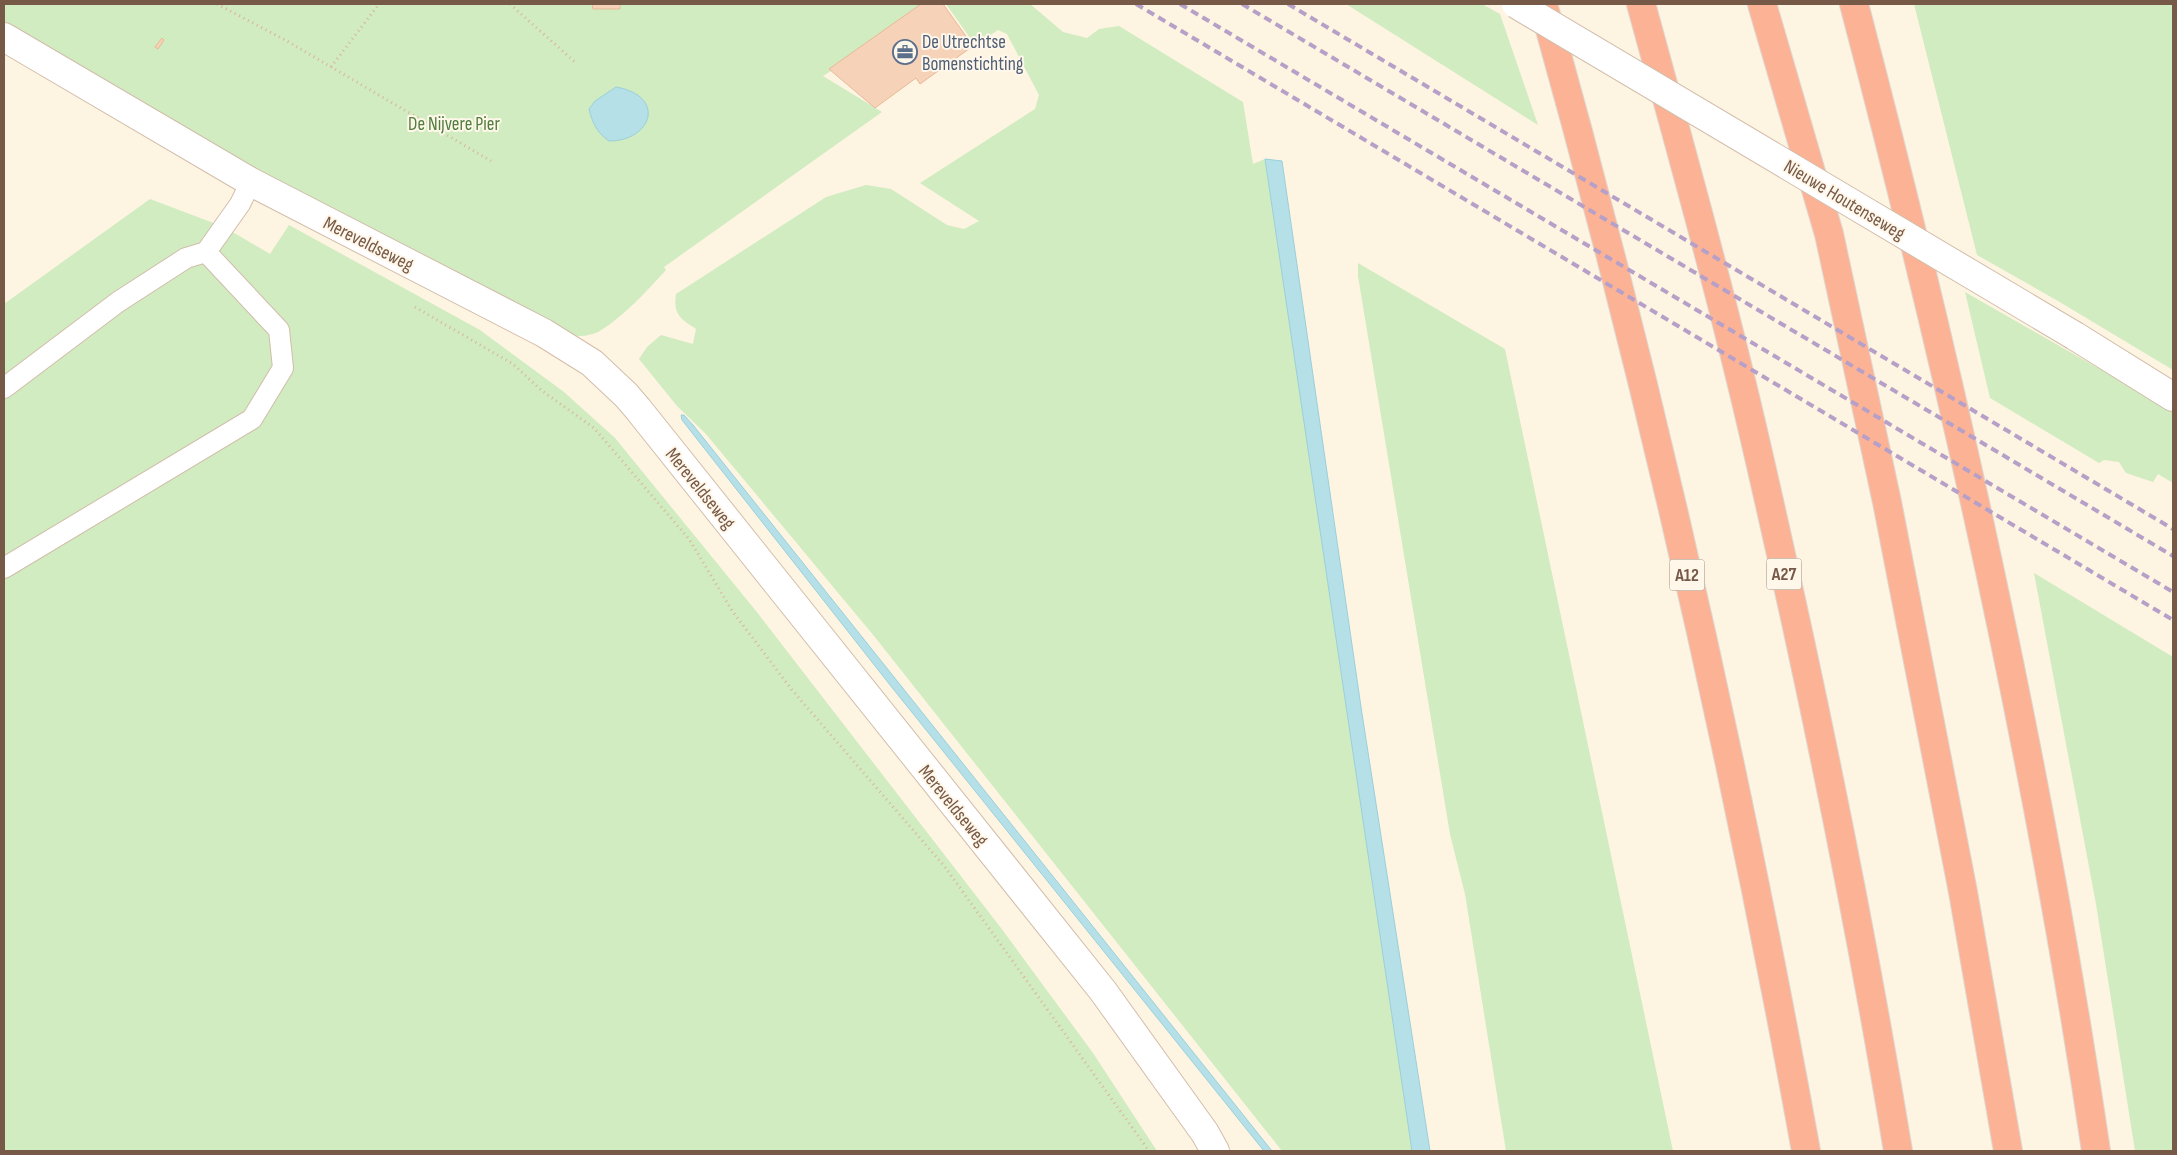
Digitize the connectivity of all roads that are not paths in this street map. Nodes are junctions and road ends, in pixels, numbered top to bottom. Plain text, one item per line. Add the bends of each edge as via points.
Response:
1 (1516, 4) edge
2 (1543, 4) edge
3 (1641, 4) edge
4 (1762, 4) edge
5 (1854, 4) edge
6 (4, 36) edge
7 (251, 182) junction
8 (206, 252) junction
9 (4, 388) edge
10 (2173, 397) edge
11 (4, 568) edge
12 (1215, 1151) edge
13 (1806, 1151) edge
14 (1898, 1151) edge
15 (2008, 1151) edge
16 (2096, 1151) edge

1 - 10 street, Nieuwe Houtenseweg, bridge
2 - 13 highway, A12 via 1642,380 1727,749
3 - 14 highway, A27 via 1755,443 1817,725
4 - 15 highway via 1829,234 1885,493 1963,892
5 - 16 highway via 1900,183 1987,564 2040,820
6 - 7 street, Mereveldseweg
7 - 8 lane via 240,204
7 - 12 street, Mereveldseweg via 544,333 592,363 626,395 1103,991
8 - 9 lane via 186,258 118,302
8 - 11 lane via 279,330 284,368 252,419

